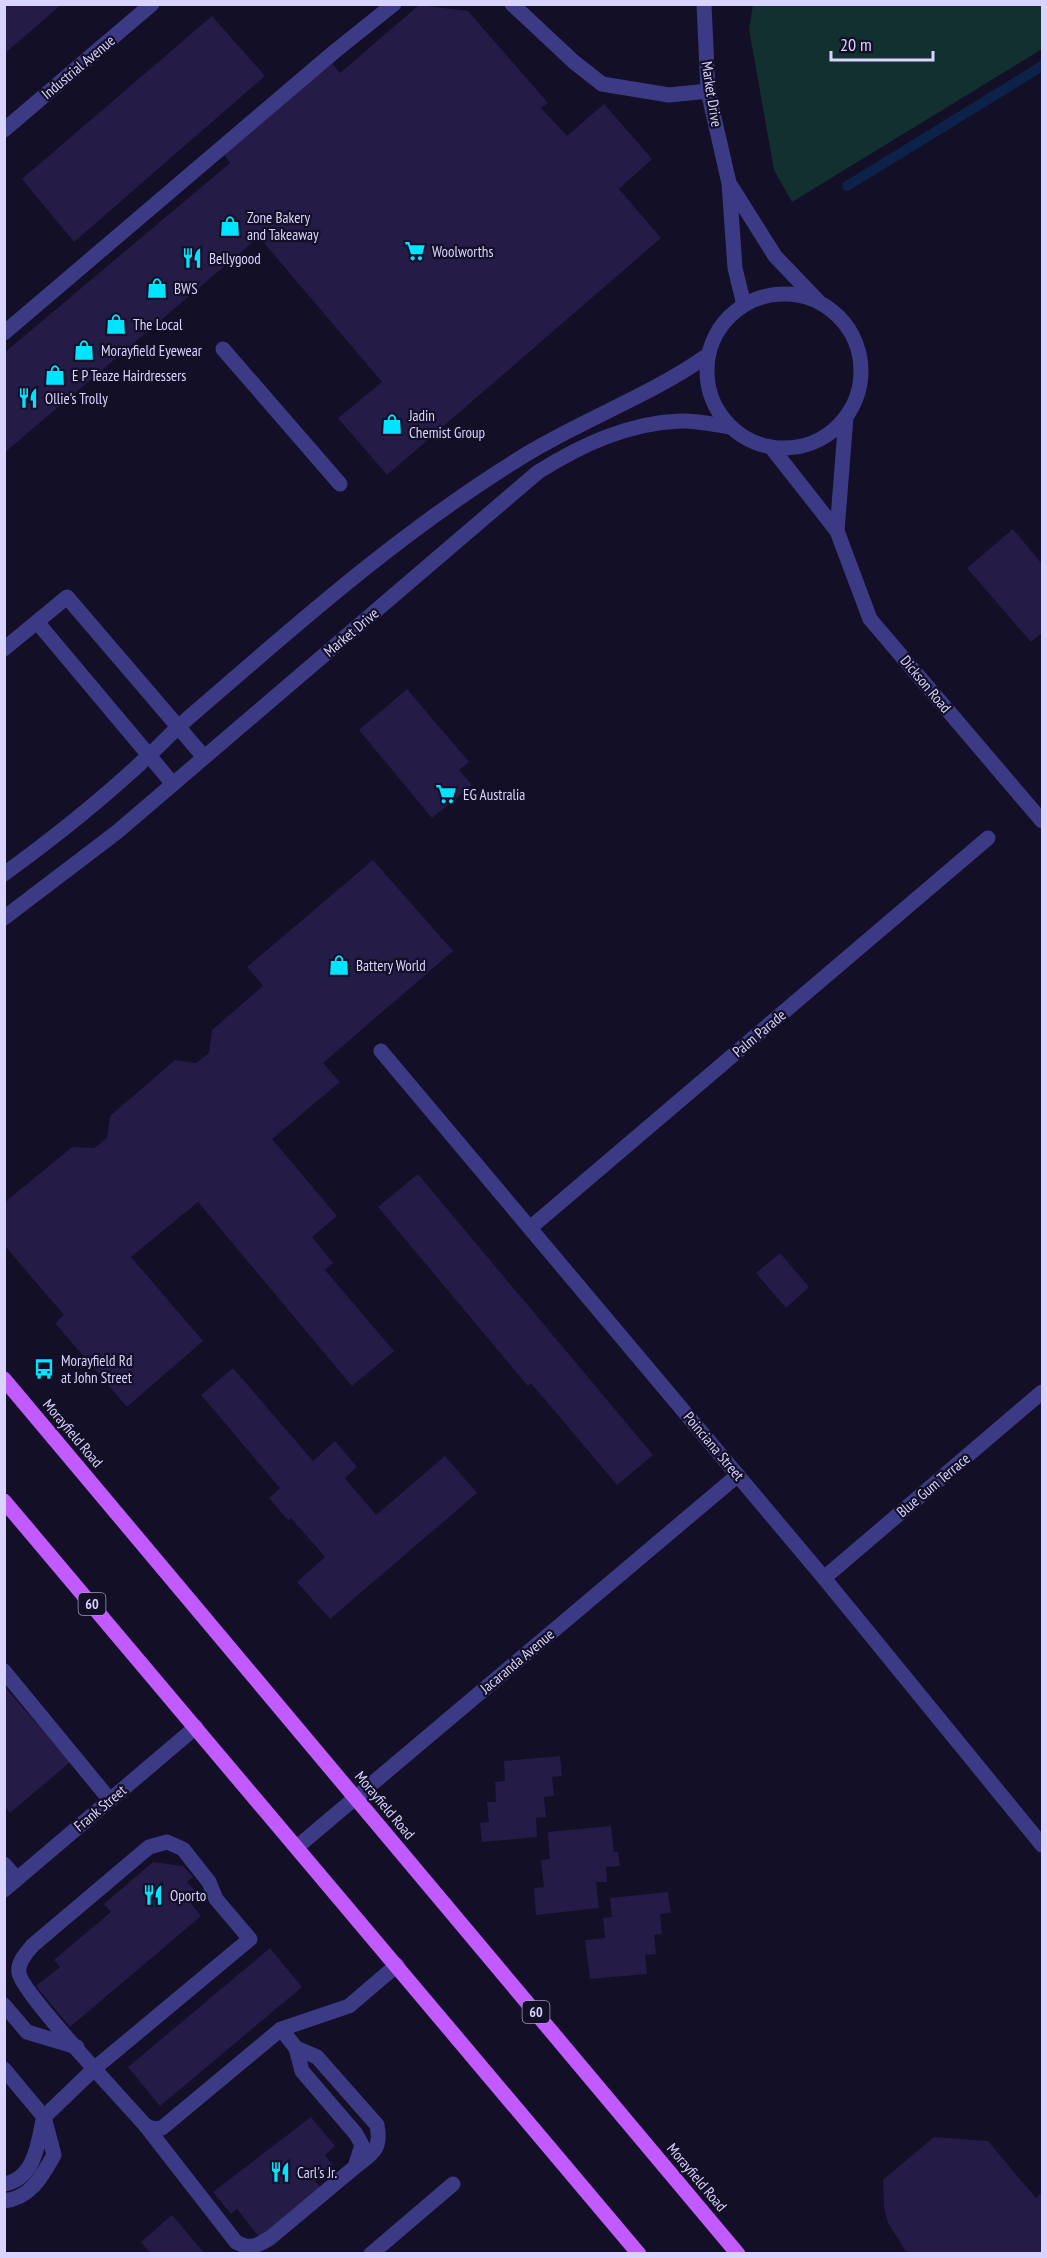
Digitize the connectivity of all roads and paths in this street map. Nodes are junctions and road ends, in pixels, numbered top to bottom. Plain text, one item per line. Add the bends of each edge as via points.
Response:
1 (152, 4) edge
2 (394, 4) edge
3 (512, 4) edge
4 (704, 4) edge
5 (708, 91) junction
6 (4, 130) edge
7 (729, 183) junction
8 (818, 301) junction
9 (744, 305) junction
10 (4, 333) edge
11 (224, 349) dead end
12 (705, 357) junction
13 (846, 417) junction
14 (731, 427) junction
15 (771, 447) junction
16 (340, 484) dead end
17 (837, 531) junction
18 (37, 622) junction
19 (4, 649) edge
20 (178, 727) junction
21 (150, 756) junction
22 (204, 758) junction
23 (173, 784) junction
24 (1042, 821) edge
25 (988, 838) dead end
26 (4, 874) edge
27 (4, 918) edge
28 (381, 1051) dead end
29 (530, 1228) junction
30 (4, 1379) edge
31 (1042, 1392) edge
32 (738, 1475) junction
33 (4, 1501) edge
34 (824, 1578) junction
35 (4, 1671) edge
36 (196, 1727) junction
37 (356, 1798) junction
38 (110, 1800) junction
39 (1042, 1845) edge
40 (297, 1847) junction
41 (4, 1864) edge
42 (17, 1879) junction
43 (4, 1890) edge
44 (33, 1945) junction
45 (397, 1965) junction
46 (4, 1971) edge
47 (4, 2005) edge
48 (281, 2029) junction
49 (77, 2047) junction
50 (296, 2048) junction
51 (95, 2068) junction
52 (4, 2069) edge
53 (44, 2117) junction
54 (146, 2125) junction
55 (356, 2167) junction
56 (4, 2184) edge
57 (453, 2184) dead end
58 (4, 2201) edge
59 (371, 2253) edge
60 (639, 2253) edge
61 (738, 2253) edge

1 - 6 street, Industrial Avenue
2 - 10 street
3 - 5 street via 602,84 669,95
4 - 5 street, Market Drive
5 - 7 street, Market Drive
7 - 8 street, Market Drive via 775,256
7 - 9 street, Market Drive via 735,268
8 - 9 street via 785,294 769,295
8 - 13 street via 845,323 861,356 860,390
9 - 12 street via 725,322
11 - 16 street
12 - 14 street via 706,382 714,403
12 - 20 street via 648,392 584,421 525,455 434,516 350,580
13 - 15 street via 826,436 800,447
13 - 17 street, Dickson Road
14 - 15 street via 740,435
14 - 22 street, Market Drive via 682,420 642,425 604,437 538,472
15 - 17 street, Dickson Road
17 - 24 street, Dickson Road via 870,619
18 - 19 street
18 - 20 street via 67,597
18 - 21 street
20 - 21 street
20 - 22 street
21 - 23 street
21 - 26 street
22 - 23 street, Market Drive
23 - 27 street, Market Drive
25 - 29 street, Palm Parade
28 - 29 street, Poinciana Street
29 - 32 street, Poinciana Street
30 - 37 main road, Morayfield Road / 60
31 - 34 street, Blue Gum Terrace
32 - 34 street, Poinciana Street
32 - 37 street, Jacaranda Avenue
33 - 36 main road, 60
34 - 39 street, Poinciana Street
35 - 38 street
36 - 38 street, Frank Street
36 - 40 main road, 60
37 - 40 street, Jacaranda Avenue
37 - 61 main road, Morayfield Road / 60
38 - 42 street, Frank Street
40 - 45 main road, 60
41 - 42 street
42 - 43 street, Frank Street
44 - 46 street
44 - 49 street via 18,1971 23,1986
44 - 51 street via 149,1847 166,1842 183,1849 209,1882 216,1899 250,1939
45 - 48 street via 349,2006
45 - 60 main road, 60
47 - 49 street via 27,2032
48 - 50 street
48 - 54 street via 162,2128
49 - 51 street
50 - 55 street via 302,2071 362,2145
50 - 55 street via 317,2057 377,2125 380,2139 373,2153
51 - 53 street
51 - 54 street
52 - 53 street
53 - 56 street via 29,2169 15,2182
53 - 58 street via 54,2155 39,2182 18,2200
54 - 55 street via 204,2203 236,2242 245,2247 256,2247 270,2238
57 - 59 street

